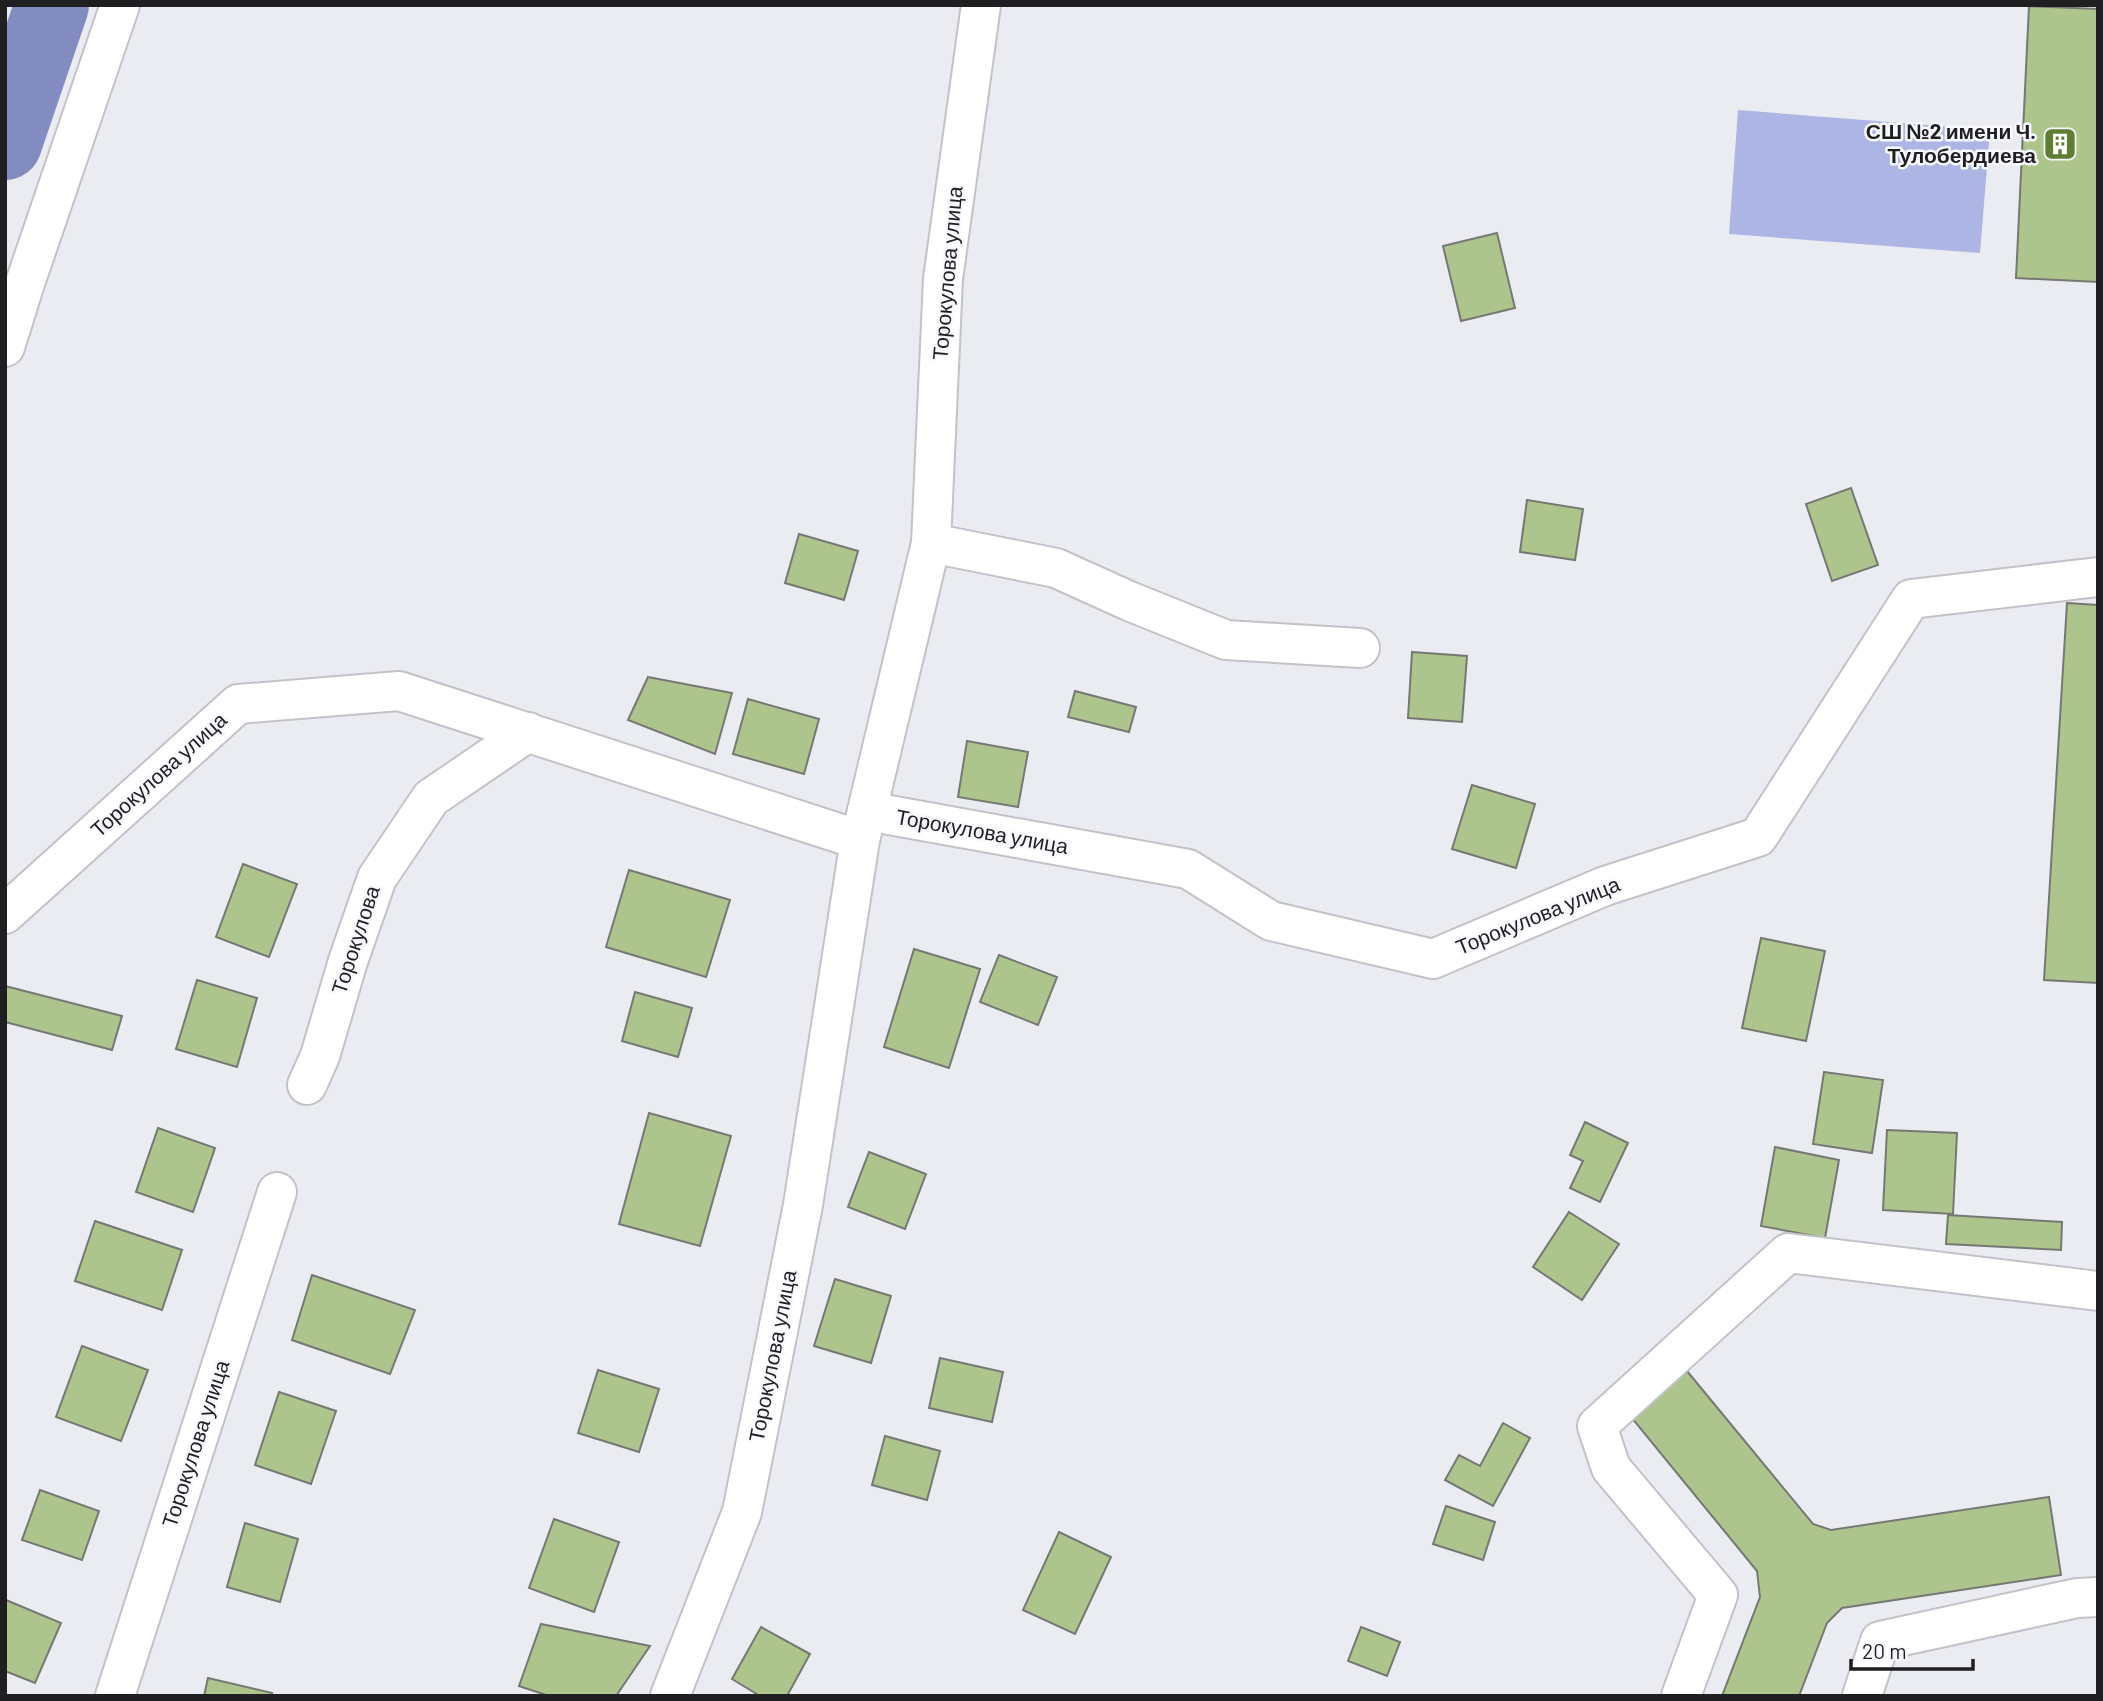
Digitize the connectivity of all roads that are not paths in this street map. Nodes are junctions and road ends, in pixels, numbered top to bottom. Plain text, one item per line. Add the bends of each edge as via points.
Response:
1 (120, 5) edge
2 (981, 5) edge
3 (5, 347) edge
4 (931, 543) junction
5 (2098, 577) edge
6 (1360, 648) dead end
7 (528, 732) junction
8 (863, 826) junction
9 (5, 914) edge
10 (307, 1085) dead end
11 (277, 1192) dead end
12 (2098, 1291) edge
13 (2098, 1597) edge
14 (115, 1696) edge
15 (670, 1696) edge
16 (1681, 1696) edge
17 (1861, 1696) edge

1 - 3 street
2 - 4 street, Торокулова улица via 943,279
4 - 6 street via 1056,568 1226,640
4 - 8 street, Торокулова улица
5 - 8 street, Торокулова улица via 1912,599 1758,837 1605,886 1433,959 1271,921 1188,869
7 - 8 street, Торокулова улица
7 - 9 street, Торокулова улица via 400,691 238,704
7 - 10 street, Торокулова via 431,798 377,878
8 - 15 street, Торокулова улица via 803,1205 742,1512
11 - 14 street, Торокулова улица
12 - 16 street via 1788,1253 1597,1426 1611,1468 1718,1595
13 - 17 street via 1880,1641

